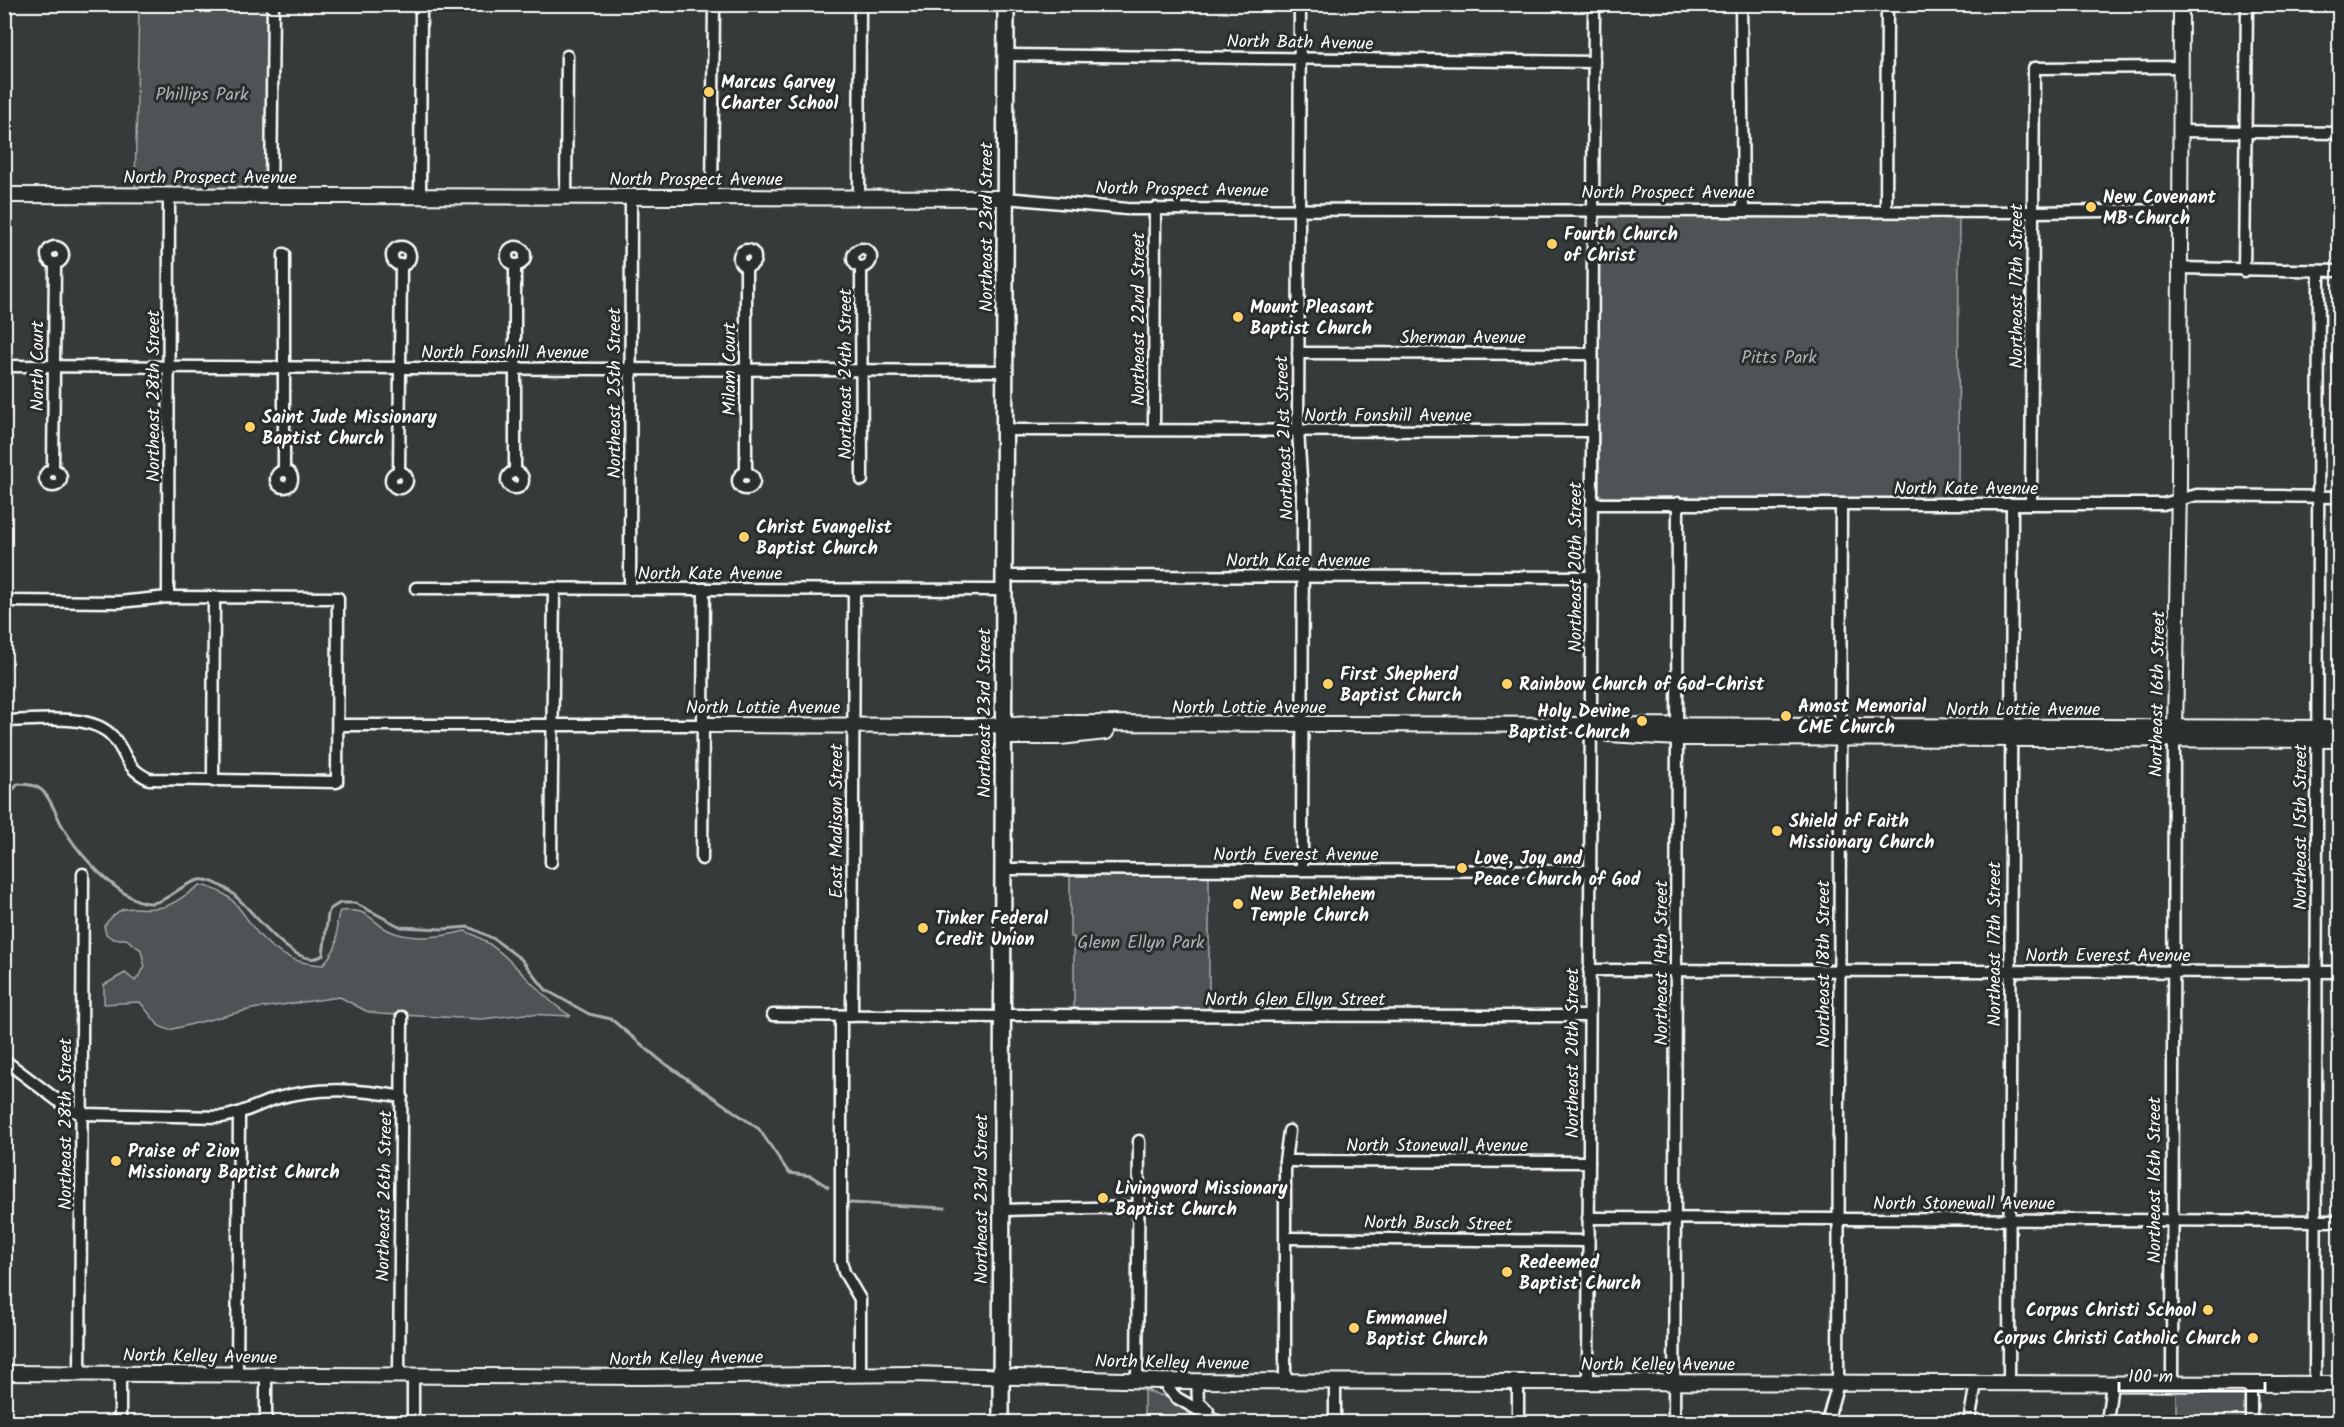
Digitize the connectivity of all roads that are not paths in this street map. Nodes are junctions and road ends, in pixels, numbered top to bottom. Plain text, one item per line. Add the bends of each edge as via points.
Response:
1 (273, 4) edge
2 (421, 4) edge
3 (714, 4) edge
4 (861, 4) edge
5 (1006, 4) edge
6 (1300, 4) edge
7 (1594, 4) edge
8 (1741, 4) edge
9 (1887, 4) edge
10 (2181, 4) edge
11 (2247, 4) edge
12 (1006, 55) junction
13 (567, 56) dead end
14 (1300, 59) junction
15 (1594, 62) junction
16 (2181, 67) junction
17 (2180, 131) junction
18 (2246, 132) junction
19 (2340, 133) edge
20 (4, 195) edge
21 (169, 195) junction
22 (271, 195) junction
23 (420, 196) junction
24 (566, 197) junction
25 (631, 197) junction
26 (712, 197) junction
27 (859, 197) junction
28 (1006, 198) junction
29 (1155, 208) junction
30 (1299, 209) junction
31 (1743, 209) junction
32 (2180, 210) junction
33 (1593, 211) junction
34 (1886, 211) junction
35 (2033, 212) junction
36 (284, 254) dead end
37 (55, 263) dead end
38 (400, 265) dead end
39 (515, 265) dead end
40 (746, 266) dead end
41 (861, 267) dead end
42 (2180, 268) junction
43 (2244, 271) junction
44 (2319, 271) junction
45 (2340, 271) edge
46 (1298, 352) junction
47 (1592, 354) junction
48 (4, 366) edge
49 (54, 366) junction
50 (170, 367) junction
51 (284, 367) junction
52 (400, 368) junction
53 (515, 368) junction
54 (630, 369) junction
55 (746, 369) junction
56 (861, 370) junction
57 (1005, 370) junction
58 (1004, 430) junction
59 (1154, 430) junction
60 (1298, 431) junction
61 (1592, 431) junction
62 (53, 470) dead end
63 (284, 470) dead end
64 (399, 471) dead end
65 (515, 472) dead end
66 (746, 472) dead end
67 (862, 480) dead end
68 (2318, 497) junction
69 (2340, 497) edge
70 (2178, 500) junction
71 (1678, 503) junction
72 (1591, 504) junction
73 (1841, 504) junction
74 (2012, 504) junction
75 (2031, 504) junction
76 (1303, 577) junction
77 (1592, 578) junction
78 (1004, 583) junction
79 (416, 588) dead end
80 (554, 588) junction
81 (630, 589) junction
82 (704, 589) junction
83 (854, 591) junction
84 (168, 597) junction
85 (214, 598) junction
86 (4, 601) edge
87 (4, 721) edge
88 (552, 724) junction
89 (338, 725) junction
90 (703, 725) junction
91 (853, 726) junction
92 (2340, 728) edge
93 (1303, 729) junction
94 (1591, 729) junction
95 (1004, 731) junction
96 (1678, 732) junction
97 (1840, 733) junction
98 (2011, 733) junction
99 (2175, 734) junction
100 (2317, 734) junction
101 (2340, 740) edge
102 (213, 781) junction
103 (702, 859) dead end
104 (552, 862) dead end
105 (1002, 869) junction
106 (1302, 870) junction
107 (1590, 871) junction
108 (84, 874) dead end
109 (1589, 969) junction
110 (1677, 971) junction
111 (1839, 971) junction
112 (2010, 971) junction
113 (2174, 971) junction
114 (2316, 972) junction
115 (2340, 972) edge
116 (773, 1015) dead end
117 (847, 1016) junction
118 (1002, 1016) junction
119 (1588, 1016) junction
120 (402, 1017) dead end
121 (4, 1060) edge
122 (402, 1097) junction
123 (82, 1114) junction
124 (239, 1114) junction
125 (1289, 1131) dead end
126 (1139, 1142) dead end
127 (1285, 1161) junction
128 (1588, 1162) junction
129 (1139, 1207) junction
130 (1000, 1210) junction
131 (1588, 1218) junction
132 (1677, 1220) junction
133 (1839, 1220) junction
134 (2010, 1220) junction
135 (2172, 1220) junction
136 (2316, 1221) junction
137 (2340, 1221) edge
138 (1287, 1238) junction
139 (1588, 1241) junction
140 (4, 1373) edge
141 (120, 1373) junction
142 (80, 1374) junction
143 (860, 1374) junction
144 (237, 1375) junction
145 (266, 1375) junction
146 (406, 1375) junction
147 (1001, 1375) junction
148 (1137, 1381) junction
149 (1167, 1381) junction
150 (1197, 1381) junction
151 (1285, 1381) junction
152 (1518, 1381) junction
153 (1335, 1382) junction
154 (1588, 1382) junction
155 (1676, 1382) junction
156 (1838, 1383) junction
157 (1976, 1383) junction
158 (2009, 1383) junction
159 (2112, 1383) junction
160 (2172, 1383) junction
161 (2251, 1384) junction
162 (2315, 1384) junction
163 (2340, 1384) edge
164 (1218, 1421) edge
165 (120, 1422) edge
166 (266, 1422) edge
167 (413, 1422) edge
168 (1001, 1422) edge
169 (1335, 1422) edge
170 (1518, 1422) edge
171 (1674, 1422) edge
172 (1827, 1422) edge
173 (1969, 1422) edge
174 (2108, 1422) edge
175 (2251, 1422) edge

1 - 22 street
2 - 23 street
3 - 26 street
4 - 27 street
5 - 12 main road, Northeast 23rd Street
6 - 14 street, Northeast 21st Street
7 - 15 street, Northeast 20th Street
8 - 31 street
9 - 34 street
10 - 16 street, Northeast 16th Street
11 - 18 street
12 - 14 street, North Bath Avenue
12 - 28 main road, Northeast 23rd Street
13 - 24 street
14 - 15 street, North Bath Avenue
14 - 30 street, Northeast 21st Street
15 - 33 street, Northeast 20th Street
16 - 17 street, Northeast 16th Street
16 - 35 street, Northeast 17th Street via 2034,68
17 - 18 street
17 - 32 street, Northeast 16th Street
18 - 19 street
18 - 43 street
20 - 21 street, North Prospect Avenue
21 - 22 street, North Prospect Avenue
21 - 50 street, Northeast 28th Street
22 - 23 street, North Prospect Avenue
23 - 24 street, North Prospect Avenue
24 - 25 street, North Prospect Avenue
25 - 26 street, North Prospect Avenue
25 - 54 street, Northeast 25th Street
26 - 27 street, North Prospect Avenue
27 - 28 street, North Prospect Avenue
28 - 29 street, North Prospect Avenue via 1101,208
28 - 57 main road, Northeast 23rd Street
29 - 30 street, North Prospect Avenue
29 - 59 street, Northeast 22nd Street
30 - 33 street, North Prospect Avenue
30 - 46 street, Northeast 21st Street
31 - 33 street, North Prospect Avenue
31 - 34 street, North Prospect Avenue
32 - 35 street, North Prospect Avenue
32 - 42 street, Northeast 16th Street
33 - 47 street, Northeast 20th Street
34 - 35 street, North Prospect Avenue
35 - 75 street, Northeast 17th Street
36 - 51 street
37 - 49 street, North Court
38 - 52 street
39 - 53 street
40 - 55 street, Milam Court
41 - 56 street, Northeast 24th Street
42 - 43 street
42 - 70 street, Northeast 16th Street
43 - 44 street
44 - 45 street
44 - 68 street, Northeast 15th Street
46 - 47 street, Sherman Avenue
46 - 60 street, Northeast 21st Street
47 - 61 street, Northeast 20th Street
48 - 49 street, North Fonshill Avenue
49 - 50 street, North Fonshill Avenue
49 - 62 street, North Court
50 - 51 street, North Fonshill Avenue
50 - 84 street, Northeast 28th Street
51 - 52 street, North Fonshill Avenue
51 - 63 street
52 - 53 street, North Fonshill Avenue
52 - 64 street
53 - 54 street, North Fonshill Avenue
53 - 65 street
54 - 55 street, North Fonshill Avenue
54 - 81 street, Northeast 25th Street
55 - 56 street, North Fonshill Avenue
55 - 66 street, Milam Court
56 - 57 street, North Fonshill Avenue
56 - 67 street, Northeast 24th Street
57 - 58 main road, Northeast 23rd Street
58 - 59 street, North Fonshill Avenue
58 - 78 main road, Northeast 23rd Street
59 - 60 street, North Fonshill Avenue
60 - 61 street, North Fonshill Avenue
60 - 76 street, Northeast 21st Street
61 - 72 street, Northeast 20th Street
68 - 69 street, North Kate Avenue
68 - 70 street, North Kate Avenue via 2197,495
68 - 100 street, Northeast 15th Street
70 - 75 street, North Kate Avenue via 2163,504
70 - 99 street, Northeast 16th Street
71 - 72 street, North Kate Avenue
71 - 73 street, North Kate Avenue
71 - 96 street, Northeast 19th Street
72 - 77 street, Northeast 20th Street
73 - 74 street, North Kate Avenue
73 - 97 street, Northeast 18th Street
74 - 75 street, North Kate Avenue
74 - 98 street, Northeast 17th Street
76 - 77 street, North Kate Avenue
76 - 78 street, North Kate Avenue
76 - 93 street, Northeast 21st Street
77 - 94 street, Northeast 20th Street
78 - 83 street, North Kate Avenue
78 - 95 main road, Northeast 23rd Street
79 - 80 street, North Kate Avenue
80 - 81 street, North Kate Avenue
80 - 88 street
81 - 82 street, North Kate Avenue
82 - 83 street, North Kate Avenue
82 - 90 street
83 - 91 street, East Madison Street
84 - 85 street
84 - 86 street via 119,602
85 - 89 street via 338,598
85 - 102 street
87 - 102 street via 91,723 113,737 130,767 143,776 162,781
88 - 89 street, North Lottie Avenue
88 - 90 street, North Lottie Avenue
88 - 104 street
89 - 102 street via 337,782
90 - 91 street, North Lottie Avenue
90 - 103 street
91 - 95 street, North Lottie Avenue
91 - 117 street, East Madison Street
92 - 100 street, North Lottie Avenue
93 - 94 street, North Lottie Avenue
93 - 95 street, North Lottie Avenue via 1102,732 1060,737
93 - 106 street, Northeast 21st Street
94 - 96 street, North Lottie Avenue
94 - 107 street, Northeast 20th Street
95 - 105 main road, Northeast 23rd Street
96 - 97 street, North Lottie Avenue
96 - 110 street, Northeast 19th Street
97 - 98 street, North Lottie Avenue
97 - 111 street, Northeast 18th Street
98 - 99 street, North Lottie Avenue
98 - 112 street, Northeast 17th Street
99 - 100 street, North Lottie Avenue
99 - 113 street, Northeast 16th Street
100 - 101 street, North Lottie Avenue
100 - 114 street, Northeast 15th Street
105 - 106 street, North Everest Avenue
105 - 118 main road, Northeast 23rd Street
106 - 107 street, North Everest Avenue
107 - 109 street, Northeast 20th Street
108 - 123 street, Northeast 28th Street
109 - 110 street, North Everest Avenue
109 - 119 street, Northeast 20th Street
110 - 111 street, North Everest Avenue
110 - 132 street, Northeast 19th Street
111 - 112 street, North Everest Avenue
111 - 133 street, Northeast 18th Street
112 - 113 street, North Everest Avenue
112 - 134 street, Northeast 17th Street
113 - 114 street, North Everest Avenue
113 - 135 street, Northeast 16th Street
114 - 115 street, North Everest Avenue
114 - 136 street, Northeast 15th Street
116 - 117 street, North Glen Ellyn Street
117 - 118 street, North Glen Ellyn Street
117 - 143 street, East Madison Street via 841,1261 860,1299
118 - 119 street, North Glen Ellyn Street
118 - 130 main road, Northeast 23rd Street
119 - 128 street, Northeast 20th Street
120 - 122 street, Northeast 26th Street
121 - 123 street via 69,1109
122 - 124 street via 354,1090 299,1094 264,1102
122 - 146 street, Northeast 26th Street
123 - 124 street via 212,1118
123 - 142 street, Northeast 28th Street
124 - 144 street
125 - 127 street
126 - 129 street
127 - 128 street, North Stonewall Avenue
127 - 138 street
128 - 131 street, Northeast 20th Street
129 - 130 street
129 - 148 street
130 - 147 main road, Northeast 23rd Street
131 - 132 street, North Stonewall Avenue
131 - 139 street, Northeast 20th Street
132 - 133 street, North Stonewall Avenue
132 - 155 street, Northeast 19th Street
133 - 134 street, North Stonewall Avenue
133 - 156 street, Northeast 18th Street
134 - 135 street, North Stonewall Avenue
134 - 158 street, Northeast 17th Street
135 - 136 street, North Stonewall Avenue
135 - 160 street, Northeast 16th Street
136 - 137 street, North Stonewall Avenue
136 - 162 street, Northeast 15th Street
138 - 139 street, North Busch Street
138 - 151 street
139 - 154 street, Northeast 20th Street
140 - 142 street, North Kelley Avenue
141 - 142 street, North Kelley Avenue
141 - 144 street, North Kelley Avenue
141 - 165 street
143 - 146 street, North Kelley Avenue
143 - 147 street, North Kelley Avenue
144 - 145 street, North Kelley Avenue
145 - 146 street, North Kelley Avenue
145 - 166 street
146 - 167 street, Northeast 26th Street
147 - 148 street, North Kelley Avenue
147 - 168 main road, Northeast 23rd Street
148 - 149 street, North Kelley Avenue
149 - 150 street, North Kelley Avenue
149 - 164 street via 1168,1389 1177,1398
150 - 151 street, North Kelley Avenue
150 - 164 street via 1198,1401
151 - 153 street, North Kelley Avenue
152 - 153 street, North Kelley Avenue
152 - 154 street, North Kelley Avenue
152 - 170 street
153 - 169 street
154 - 155 street, North Kelley Avenue
155 - 156 street, North Kelley Avenue
155 - 171 street, Northeast 19th Street
156 - 157 street, North Kelley Avenue
156 - 172 street, Northeast 18th Street
157 - 158 street, North Kelley Avenue
157 - 173 street
158 - 159 street, North Kelley Avenue
159 - 160 street, North Kelley Avenue
159 - 174 street
160 - 161 street, North Kelley Avenue
161 - 162 street, North Kelley Avenue
161 - 175 street
162 - 163 street, North Kelley Avenue

